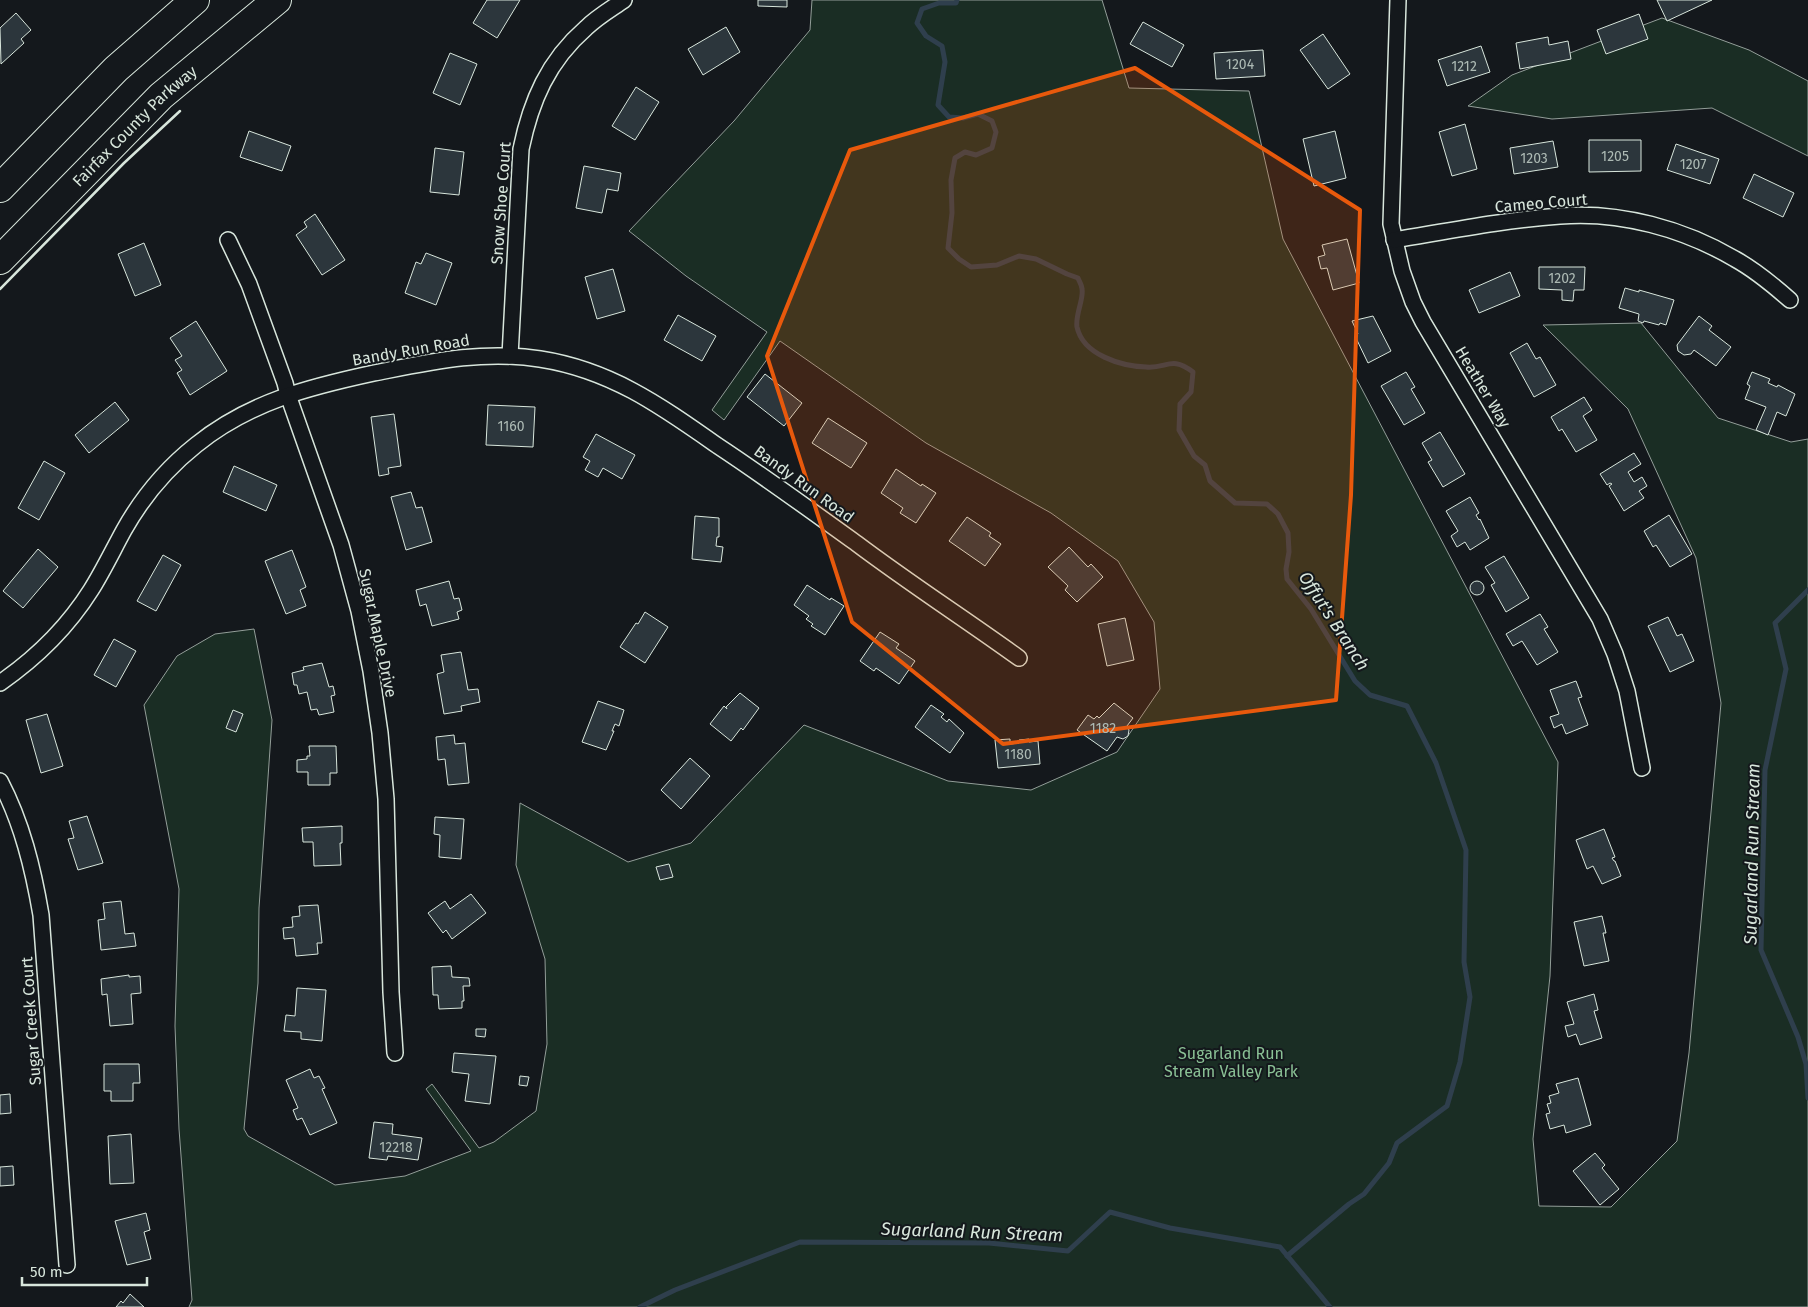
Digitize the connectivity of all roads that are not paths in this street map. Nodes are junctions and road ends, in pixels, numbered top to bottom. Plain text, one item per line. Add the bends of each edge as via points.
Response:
1 (195, 0) edge
2 (277, 0) edge
3 (624, 0) edge
4 (1398, 0) edge
5 (0, 188) edge
6 (228, 240) dead end
7 (1394, 240) junction
8 (0, 260) edge
9 (1790, 300) dead end
10 (510, 356) junction
11 (288, 394) junction
12 (1019, 658) dead end
13 (0, 684) edge
14 (1642, 768) dead end
15 (0, 781) edge
16 (395, 1053) dead end
17 (67, 1265) dead end

1 - 5 highway via 116,69
2 - 8 highway, Fairfax County Parkway via 161,96
3 - 10 street, Snow Shoe Court via 586,27 566,47 536,94 527,119 521,149
4 - 7 street, Heather Way via 1391,180
6 - 11 street, Sugar Maple Drive via 249,284
7 - 9 street, Cameo Court via 1562,215 1633,220 1704,242 1766,279
7 - 14 street, Heather Way via 1402,271 1423,322 1600,619 1627,691
10 - 11 street, Bandy Run Road via 448,358 329,382
10 - 12 street, Bandy Run Road via 578,367 649,398
11 - 13 street, Bandy Run Road via 223,426 170,468 126,526 72,617 48,644
11 - 16 street, Sugar Maple Drive via 341,545 371,671 386,799
15 - 17 street, Sugar Creek Court via 24,837 41,915

